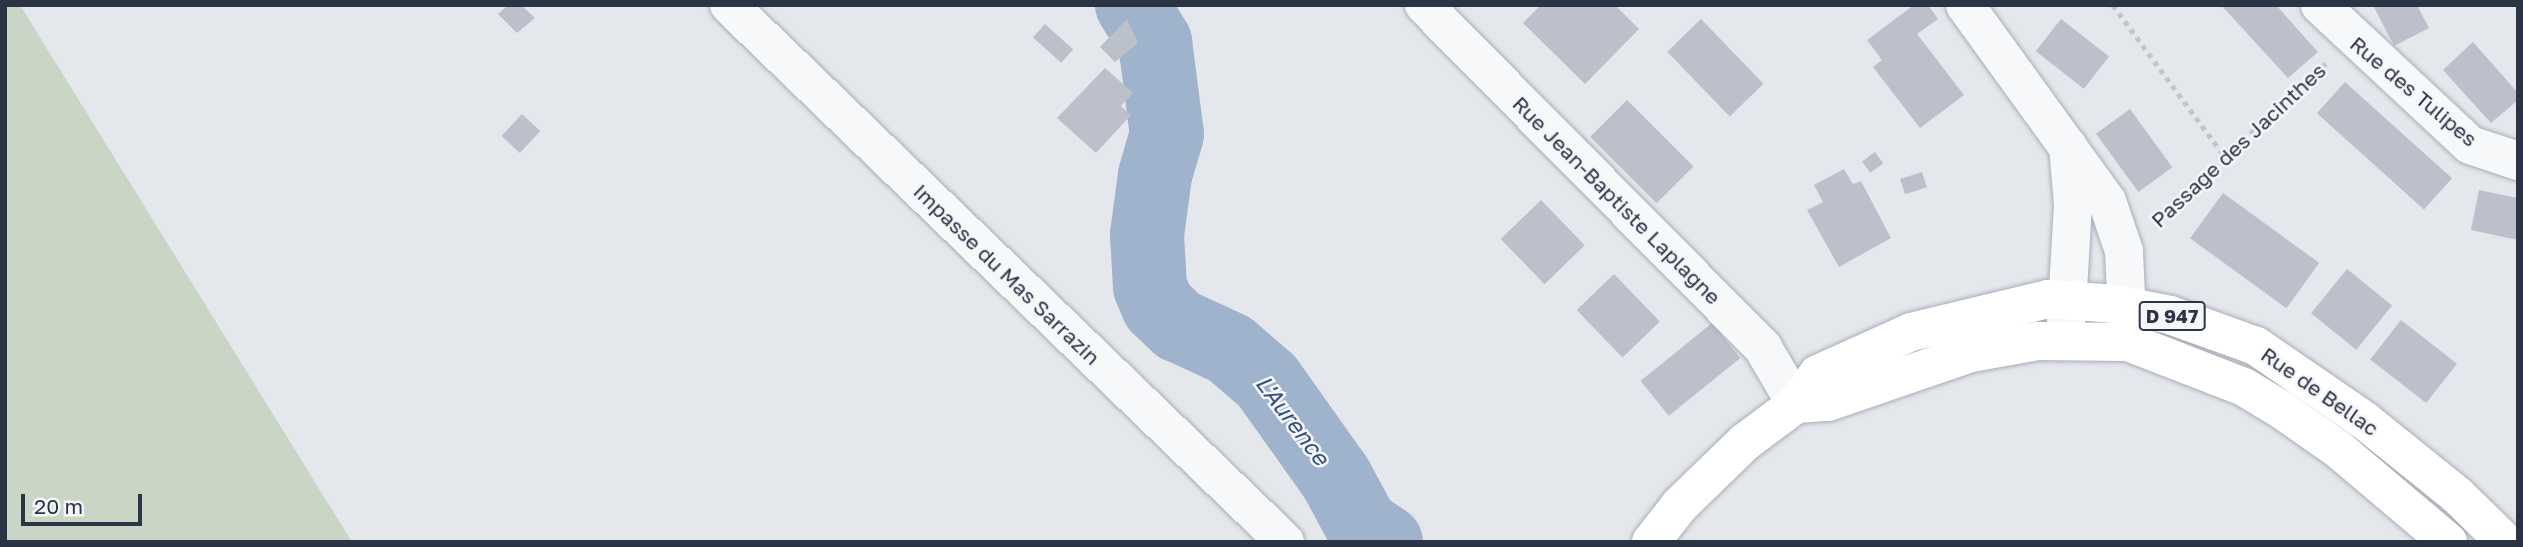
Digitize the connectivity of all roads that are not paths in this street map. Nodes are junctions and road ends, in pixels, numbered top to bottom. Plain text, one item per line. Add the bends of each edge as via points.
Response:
1 (729, 5) edge
2 (1424, 5) edge
3 (1965, 5) edge
4 (2320, 5) edge
5 (2067, 144) junction
6 (2518, 161) edge
7 (2067, 300) junction
8 (2127, 324) junction
9 (2065, 340) junction
10 (1796, 404) junction
11 (1284, 542) edge
12 (1651, 542) edge
13 (2448, 542) edge
14 (2505, 542) edge

1 - 11 street, Impasse du Mas Sarrazin
2 - 10 street, Rue Jean-Baptiste Laplagne via 1763,348
3 - 5 street
4 - 6 street, Rue des Tulipes via 2352,40 2470,145
5 - 7 street via 2073,205
5 - 8 street via 2107,201 2124,251
7 - 8 main road, Rue de Bellac / D 947
7 - 9 street
7 - 10 main road, Rue de Bellac / D 947 via 1986,311 1911,332 1818,374
8 - 9 main road, Rue de Bellac / D 947
8 - 13 main road, D 947 via 2282,410 2338,449
8 - 14 main road, Rue de Bellac / D 947 via 2170,315 2256,346 2365,421 2457,495
9 - 10 main road, Rue de Bellac / D 947 via 1971,353 1828,402
10 - 12 main road, Rue de Bellac / D 947 via 1745,442 1680,505

